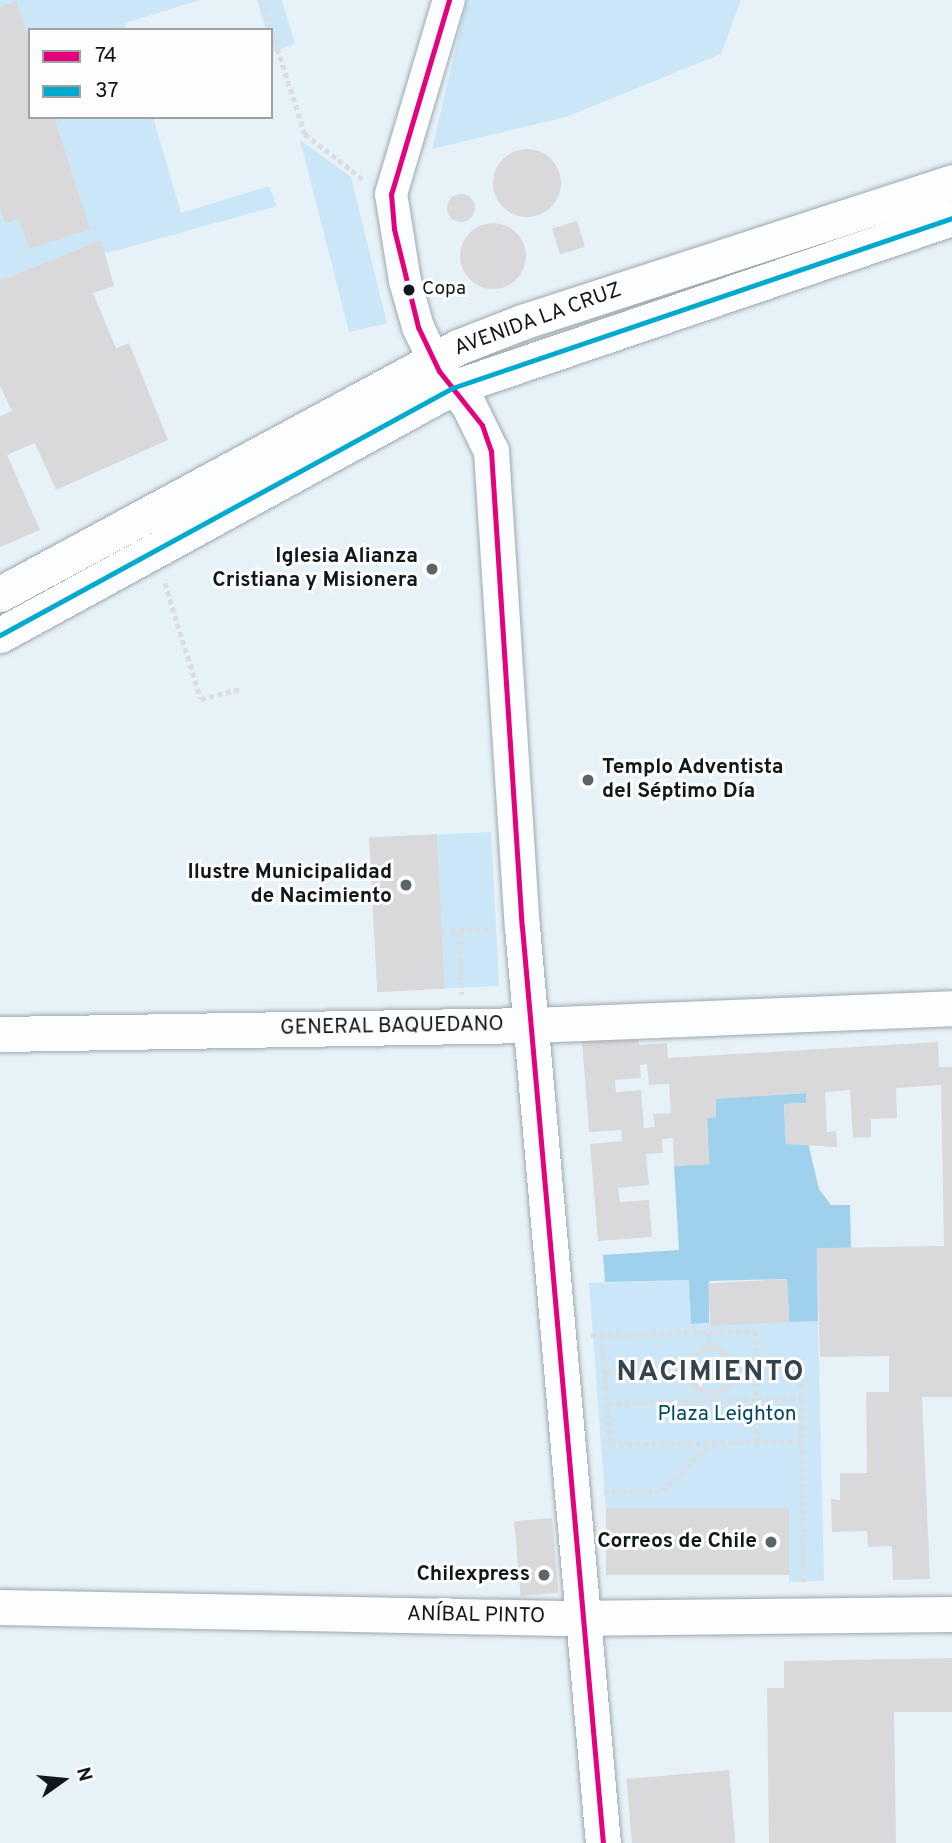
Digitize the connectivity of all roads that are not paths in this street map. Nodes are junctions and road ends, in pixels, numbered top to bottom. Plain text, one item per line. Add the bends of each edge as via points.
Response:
1 (449, 0) edge
2 (952, 182) edge
3 (952, 218) edge
4 (442, 372) junction
5 (0, 593) edge
6 (0, 635) edge
7 (952, 1008) edge
8 (531, 1025) junction
9 (0, 1034) edge
10 (0, 1607) edge
11 (952, 1614) edge
12 (586, 1618) junction
13 (603, 1843) edge

1 - 4 street via 391,194 405,281 418,327
2 - 4 main road, AVENIDA LA CRUZ via 522,322
3 - 4 main road, AVENIDA LA CRUZ
4 - 5 main road, AVENIDA LA CRUZ
4 - 6 main road, AVENIDA LA CRUZ via 155,552
4 - 8 main road via 482,425 491,451
7 - 8 main road, GENERAL BAQUEDANO
8 - 9 main road, GENERAL BAQUEDANO
8 - 12 main road
10 - 12 main road, ANÍBAL PINTO
11 - 12 main road, ANÍBAL PINTO
12 - 13 main road

